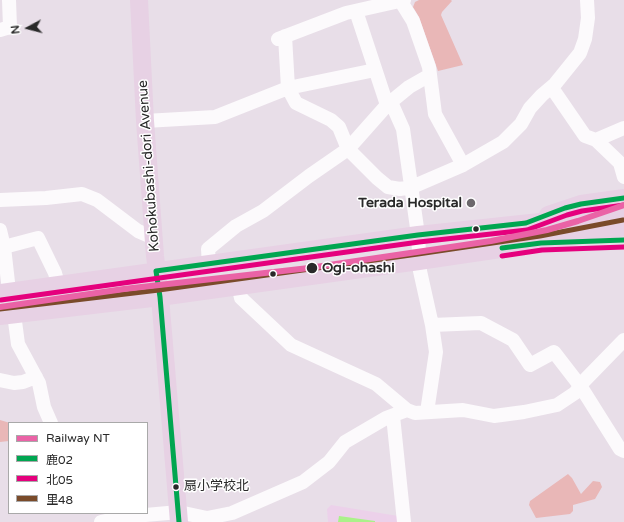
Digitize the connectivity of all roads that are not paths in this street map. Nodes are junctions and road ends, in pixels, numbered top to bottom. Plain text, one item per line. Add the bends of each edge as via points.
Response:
1 (9, 0) edge
2 (139, 0) edge
3 (402, 0) edge
4 (587, 0) edge
5 (356, 11) junction
6 (0, 30) edge
7 (375, 70) junction
8 (430, 75) junction
9 (288, 88) junction
10 (552, 88) junction
11 (389, 104) junction
12 (145, 121) junction
13 (624, 128) edge
14 (596, 140) junction
15 (348, 149) junction
16 (463, 164) junction
17 (624, 177) edge
18 (412, 187) junction
19 (0, 200) edge
20 (624, 213) edge
21 (0, 230) edge
22 (418, 236) junction
23 (154, 238) junction
24 (624, 240) edge
25 (541, 243) junction
26 (4, 247) junction
27 (419, 261) junction
28 (209, 264) junction
29 (156, 271) junction
30 (58, 284) junction
31 (238, 286) junction
32 (5, 292) edge
33 (160, 297) junction
34 (7, 315) edge
35 (432, 325) junction
36 (624, 340) edge
37 (36, 377) junction
38 (0, 380) edge
39 (581, 387) junction
40 (407, 410) junction
41 (427, 412) junction
42 (393, 416) junction
43 (51, 422) edge
44 (624, 451) edge
45 (179, 517) edge
46 (100, 522) edge
47 (404, 522) edge

1 - 6 street via 10,27
2 - 12 main road, Kohokubashi-dori Avenue
3 - 5 street
3 - 8 street via 413,21
4 - 10 street via 587,25 580,54
5 - 7 street
5 - 9 street via 282,37
7 - 9 street
7 - 11 street
8 - 11 street via 409,87
8 - 16 street via 435,114
9 - 12 street via 215,116
9 - 15 street via 296,103 331,120 339,127
10 - 14 street via 585,136
10 - 16 street via 530,108 521,124 503,142
11 - 15 street
11 - 18 street via 403,129
12 - 23 main road, Kohokubashi-dori Avenue
13 - 14 street
14 - 17 street via 620,163
15 - 18 street via 388,187
15 - 28 street via 262,211 236,226 208,249
16 - 18 street
18 - 22 street
19 - 23 street via 82,194 97,200 138,231
20 - 22 main road via 581,204 526,223
20 - 25 main road
21 - 26 street
22 - 27 street
22 - 28 main road
23 - 29 main road, Kohokubashi-dori Avenue
24 - 25 main road
25 - 27 main road
26 - 30 street via 38,238
26 - 32 street
27 - 31 main road
27 - 35 street
28 - 29 main road
29 - 30 main road
29 - 33 main road, Kohokubashi-dori Avenue
30 - 32 main road
31 - 33 main road
31 - 40 street via 242,298 291,345 376,384
33 - 34 main road
33 - 45 main road, Kohokubashi-dori Avenue
34 - 37 street via 18,344
35 - 39 street via 481,323 513,340 530,365 554,352
35 - 41 street via 436,352
36 - 39 street
37 - 38 street via 14,383
37 - 43 street
39 - 41 street via 568,399 556,405 524,412 494,416 463,410
39 - 44 street via 620,449
40 - 41 street via 415,413
40 - 42 street
42 - 45 street via 345,442 329,462 303,482 232,513 207,518
42 - 47 street
45 - 46 street via 123,517

